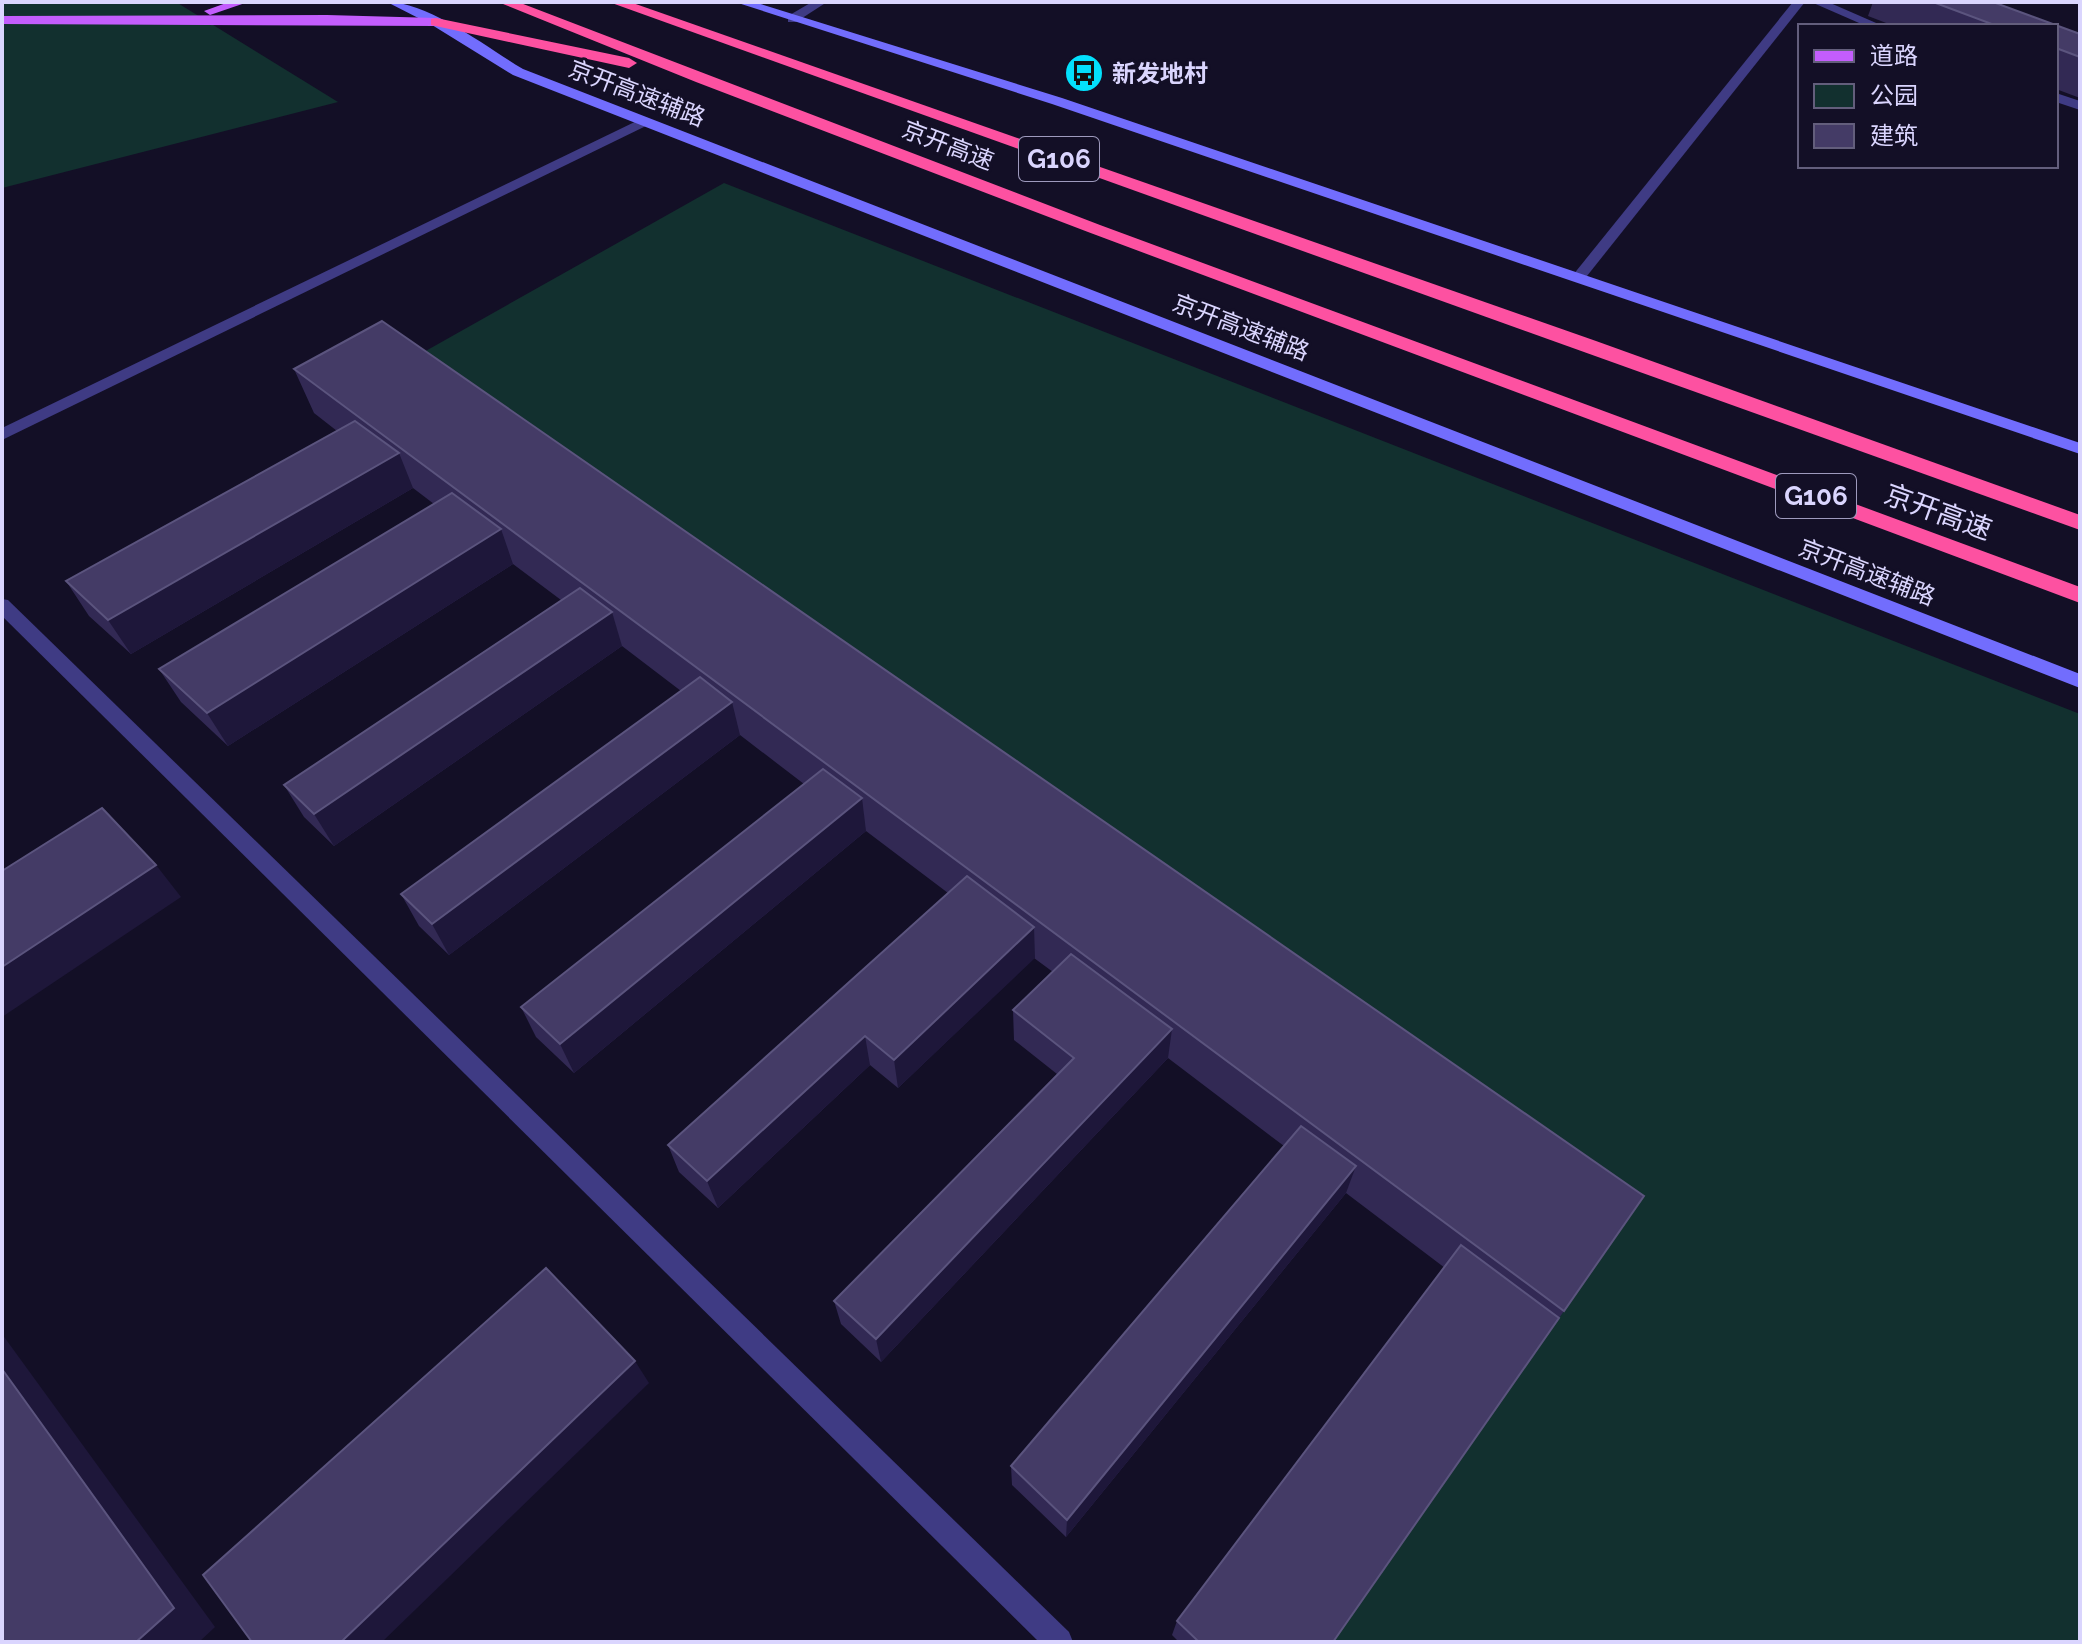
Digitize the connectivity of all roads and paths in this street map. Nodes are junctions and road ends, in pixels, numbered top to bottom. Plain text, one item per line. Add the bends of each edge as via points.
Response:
1 (242, 2) edge
2 (393, 2) edge
3 (505, 2) edge
4 (616, 2) edge
5 (659, 2) edge
6 (741, 2) edge
7 (821, 2) edge
8 (1799, 2) edge
9 (1817, 2) edge
10 (792, 19) junction
11 (2, 20) edge
12 (179, 20) junction
13 (436, 22) junction
14 (1872, 24) edge
15 (745, 48) junction
16 (694, 77) junction
17 (2058, 98) edge
18 (2080, 106) edge
19 (645, 121) junction
20 (1578, 278) junction
21 (1464, 367) junction
22 (2, 435) edge
23 (2080, 449) edge
24 (2080, 524) edge
25 (2080, 595) edge
26 (2080, 602) edge
27 (2, 605) edge
28 (2080, 681) edge
29 (1059, 1642) edge

1 - 12 main road
2 - 13 main road, 京开高速辅路
3 - 16 highway
4 - 15 highway, 京开高速 / G106
5 - 15 highway
6 - 10 main road
7 - 10 street
8 - 20 street
9 - 14 street
10 - 20 main road via 1057,101
11 - 12 main road
12 - 13 main road
13 - 16 highway
13 - 19 main road, 京开高速辅路 via 518,72
15 - 24 highway
15 - 24 highway, 京开高速 / G106
16 - 21 highway
17 - 18 street
19 - 22 street
19 - 28 main road, 京开高速辅路
20 - 23 main road
21 - 25 highway, 京开高速 / G106
21 - 26 highway
27 - 29 street

